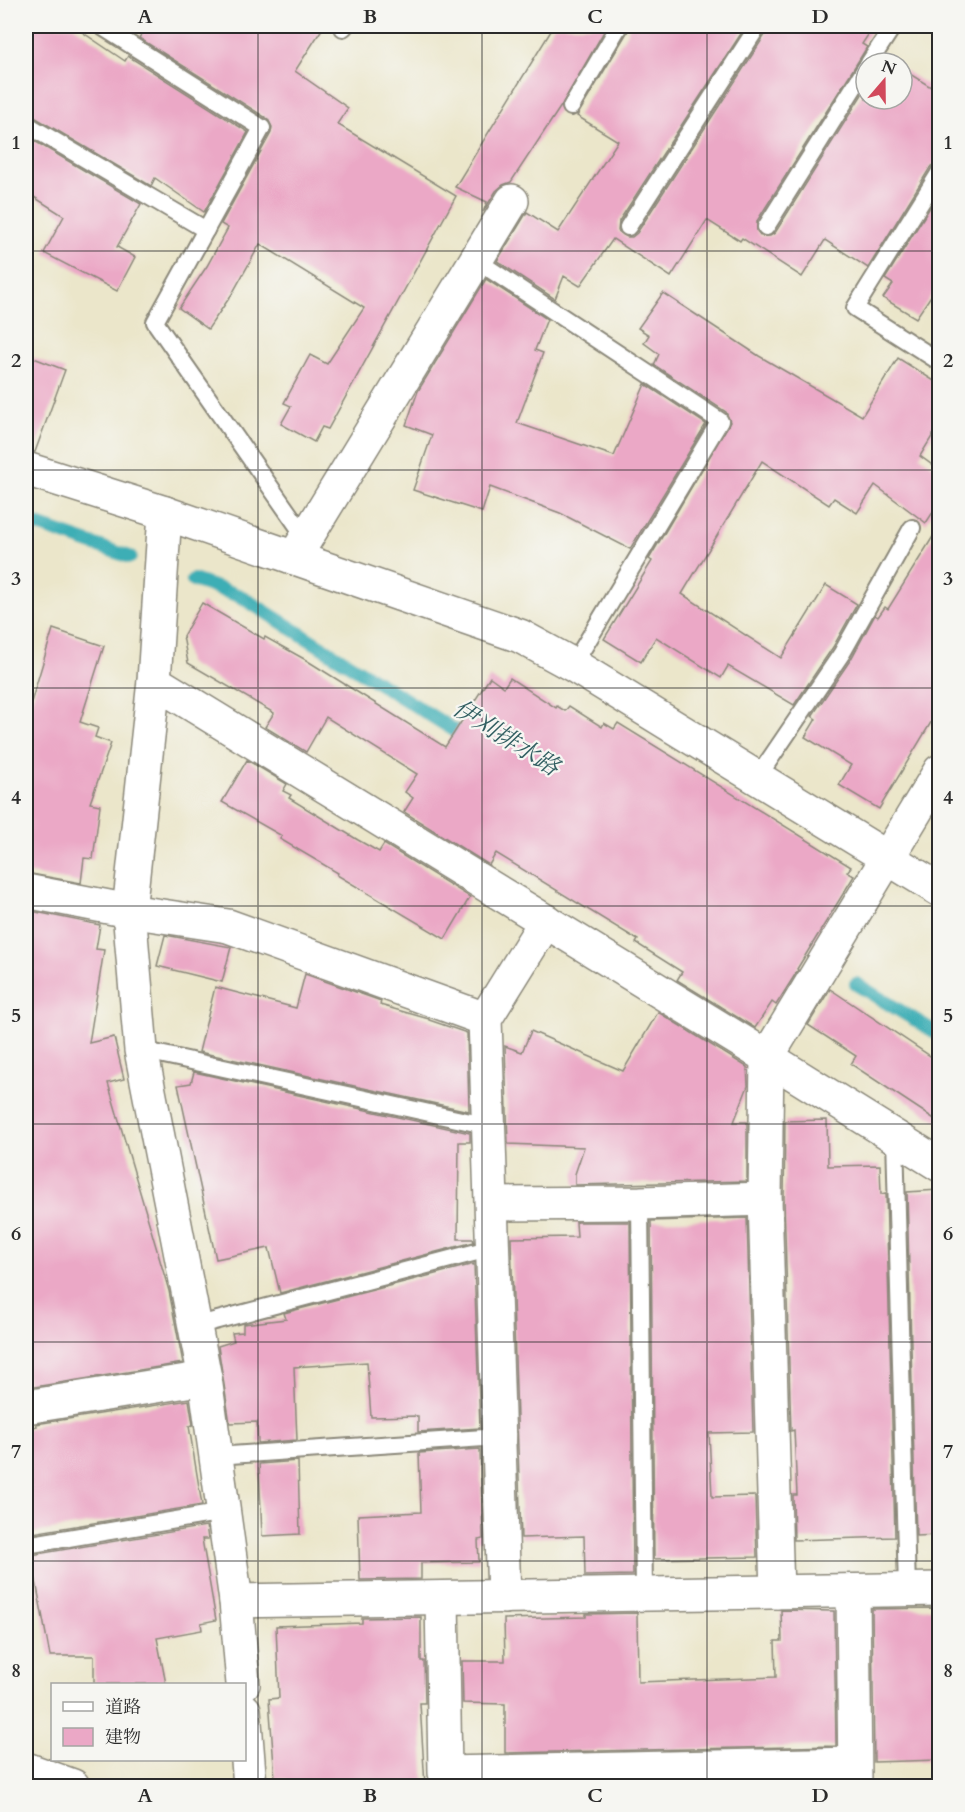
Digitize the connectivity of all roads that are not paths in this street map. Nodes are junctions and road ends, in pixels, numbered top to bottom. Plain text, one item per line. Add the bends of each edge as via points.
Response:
1 (101, 26) edge
2 (620, 26) edge
3 (758, 26) edge
4 (893, 26) edge
5 (877, 51) edge
6 (854, 87) edge
7 (571, 107) dead end
8 (26, 124) edge
9 (939, 172) edge
10 (512, 201) dead end
11 (628, 227) dead end
12 (766, 227) dead end
13 (206, 230) junction
14 (476, 260) junction
15 (939, 362) edge
16 (26, 469) edge
17 (165, 513) junction
18 (912, 528) dead end
19 (300, 548) junction
20 (573, 665) junction
21 (154, 681) junction
22 (939, 771) edge
23 (757, 778) junction
24 (887, 859) junction
25 (939, 890) edge
26 (26, 891) edge
27 (129, 911) junction
28 (546, 921) junction
29 (485, 1019) junction
30 (141, 1050) junction
31 (767, 1057) junction
32 (489, 1126) junction
33 (895, 1137) junction
34 (939, 1165) edge
35 (765, 1199) junction
36 (640, 1203) junction
37 (492, 1204) junction
38 (492, 1248) junction
39 (195, 1326) junction
40 (205, 1378) junction
41 (26, 1407) edge
42 (499, 1437) junction
43 (216, 1456) junction
44 (224, 1512) junction
45 (26, 1545) edge
46 (939, 1589) edge
47 (907, 1590) junction
48 (853, 1591) junction
49 (777, 1592) junction
50 (644, 1594) junction
51 (504, 1597) junction
52 (442, 1598) junction
53 (236, 1601) junction
54 (243, 1683) edge
55 (246, 1735) edge
56 (26, 1769) edge
57 (854, 1775) edge
58 (73, 1786) edge
59 (250, 1786) edge

1 - 13 lane via 262,128
2 - 7 lane
3 - 11 lane
4 - 5 lane
6 - 12 lane
8 - 13 lane
9 - 15 lane via 855,308
10 - 14 street
13 - 19 lane via 155,322
14 - 19 street
14 - 20 lane via 720,421
16 - 17 street
17 - 19 street
17 - 21 street
18 - 23 lane via 842,653
19 - 20 street via 520,636
20 - 23 street
21 - 27 street
21 - 28 street
22 - 24 street
23 - 24 street
24 - 25 street
24 - 31 street
26 - 27 street
27 - 29 street via 228,926
27 - 30 street
28 - 29 street
28 - 31 street
29 - 32 street
30 - 32 lane
30 - 39 street
31 - 33 street
31 - 35 street
32 - 37 street
33 - 34 street
33 - 47 lane
35 - 36 street
35 - 49 street
36 - 37 street
36 - 50 lane
37 - 38 street
38 - 39 lane
38 - 42 street
39 - 40 street
40 - 41 street
40 - 43 street
42 - 43 lane
42 - 51 street
43 - 44 street
44 - 45 lane
44 - 53 street
46 - 47 street
47 - 48 street
48 - 49 street
48 - 57 street
49 - 50 street
50 - 51 street
51 - 52 street
52 - 53 street
52 - 57 street via 445,1773
53 - 54 street
55 - 59 street
56 - 58 street

